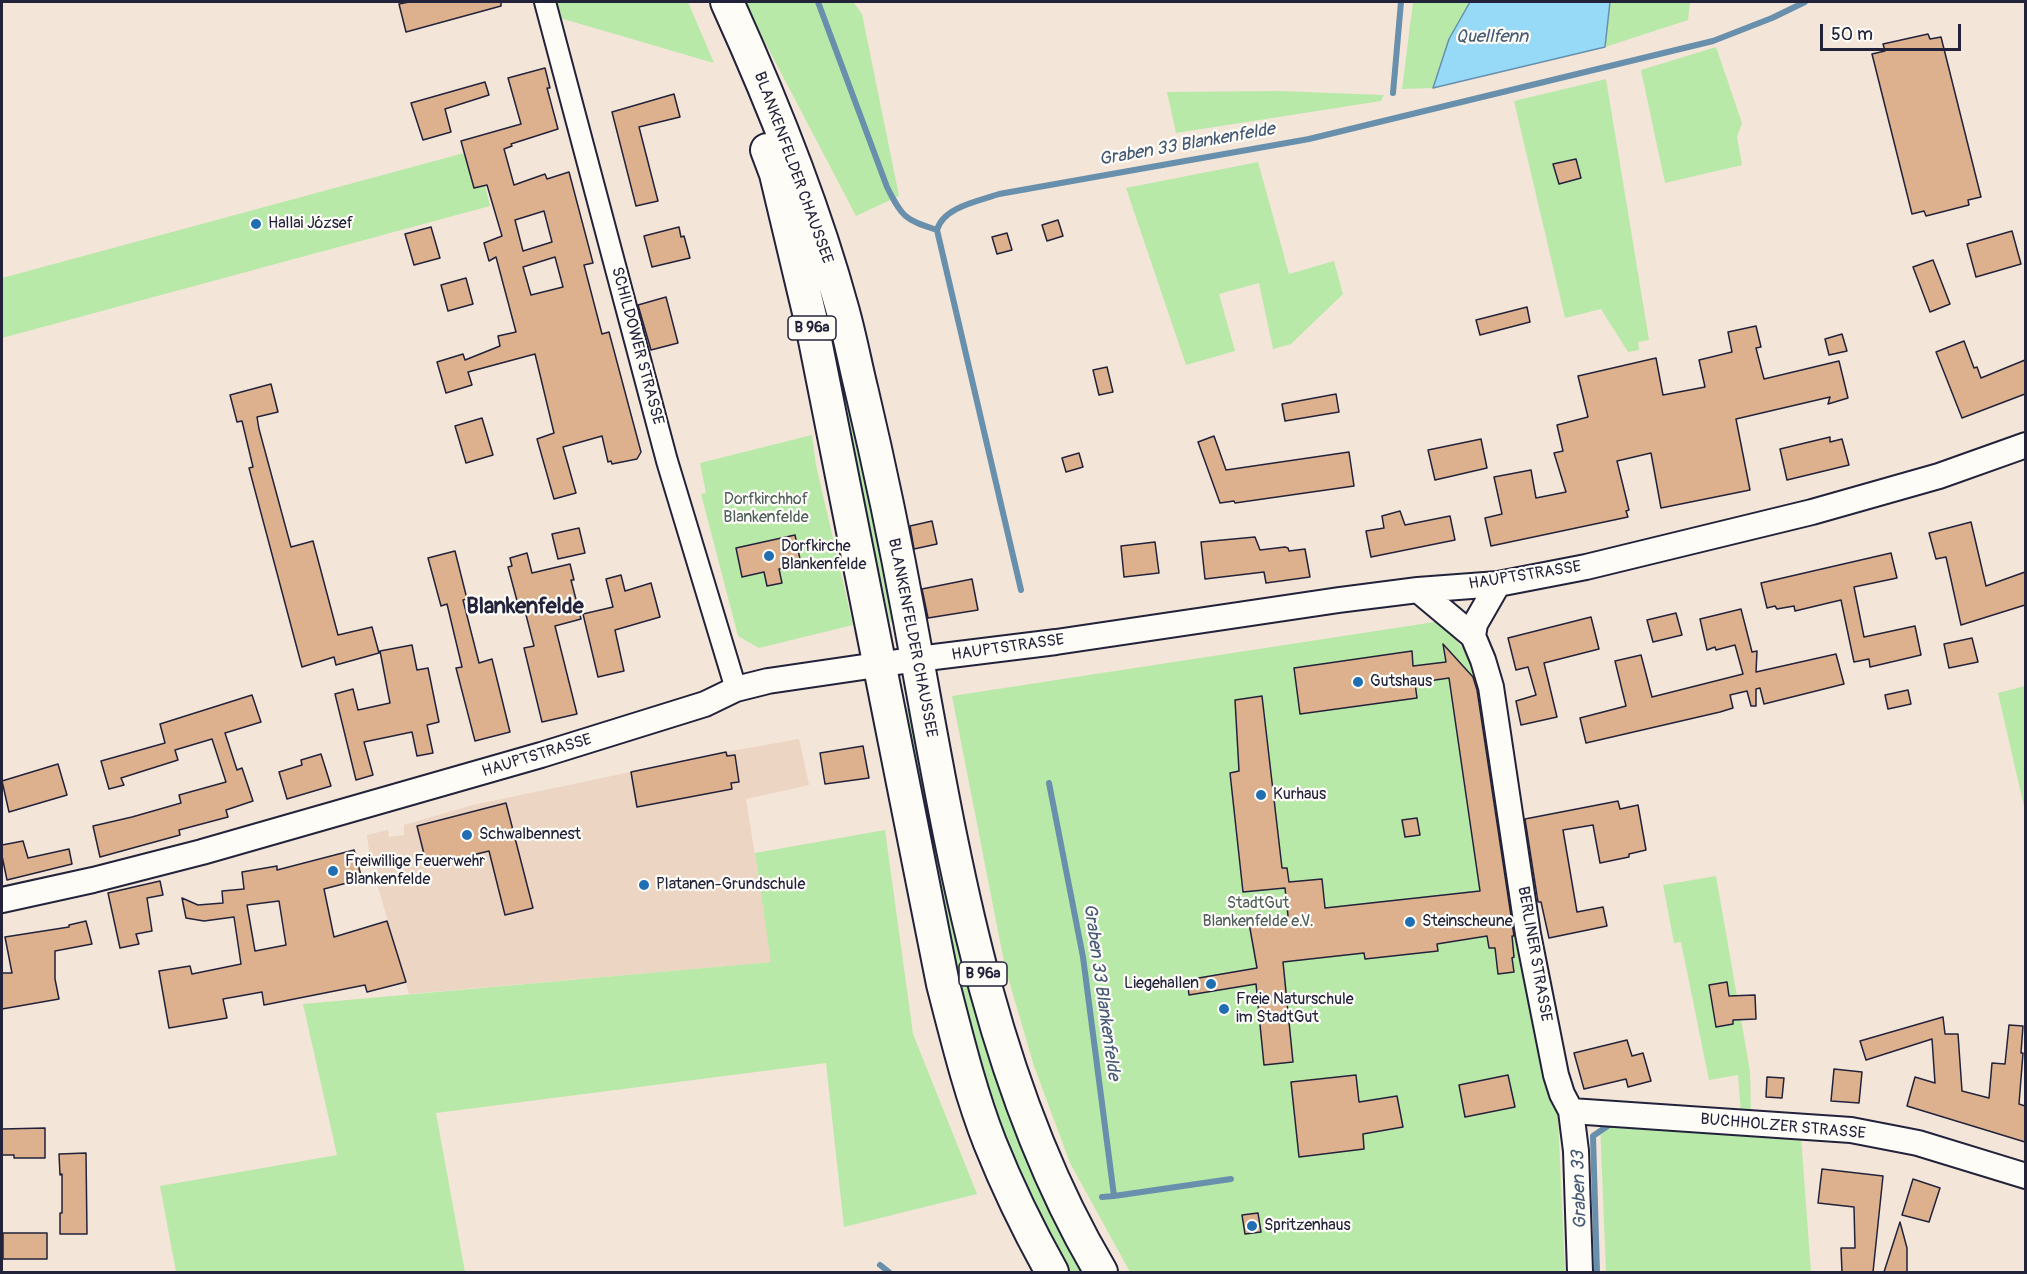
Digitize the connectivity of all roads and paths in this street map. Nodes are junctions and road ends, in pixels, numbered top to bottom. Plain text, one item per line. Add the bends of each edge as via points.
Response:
1 (545, 2) edge
2 (707, 2) edge
3 (727, 2) edge
4 (2025, 445) edge
5 (1498, 584) junction
6 (1418, 590) junction
7 (1473, 636) junction
8 (918, 659) junction
9 (879, 665) junction
10 (736, 689) junction
11 (2, 900) edge
12 (1571, 1111) junction
13 (2025, 1176) edge
14 (1052, 1272) edge
15 (1101, 1272) edge
16 (1580, 1272) edge

1 - 10 street, SCHILDOWER STRASSE via 667,460
2 - 9 main road, BLANKENFELDER CHAUSSEE / B 96a via 779,185 812,325
3 - 8 main road, BLANKENFELDER CHAUSSEE / B 96a via 795,166 842,309
4 - 5 street, HAUPTSTRASSE via 1938,476 1812,512 1586,567
5 - 6 street, HAUPTSTRASSE
5 - 7 street via 1475,624
6 - 7 street, BERLINER STRASSE
6 - 8 street, HAUPTSTRASSE
7 - 12 street, BERLINER STRASSE via 1491,687 1528,934 1556,1075
8 - 9 street, HAUPTSTRASSE
8 - 15 main road, BLANKENFELDER CHAUSSEE / B 96a via 954,855 1004,1047 1051,1173
9 - 10 street, HAUPTSTRASSE
9 - 14 main road, BLANKENFELDER CHAUSSEE / B 96a via 962,1060 990,1142
10 - 11 street, HAUPTSTRASSE via 705,704 541,755 202,852
12 - 13 street, BUCHHOLZER STRASSE via 1851,1130 1927,1146
12 - 16 street, BERLINER STRASSE

